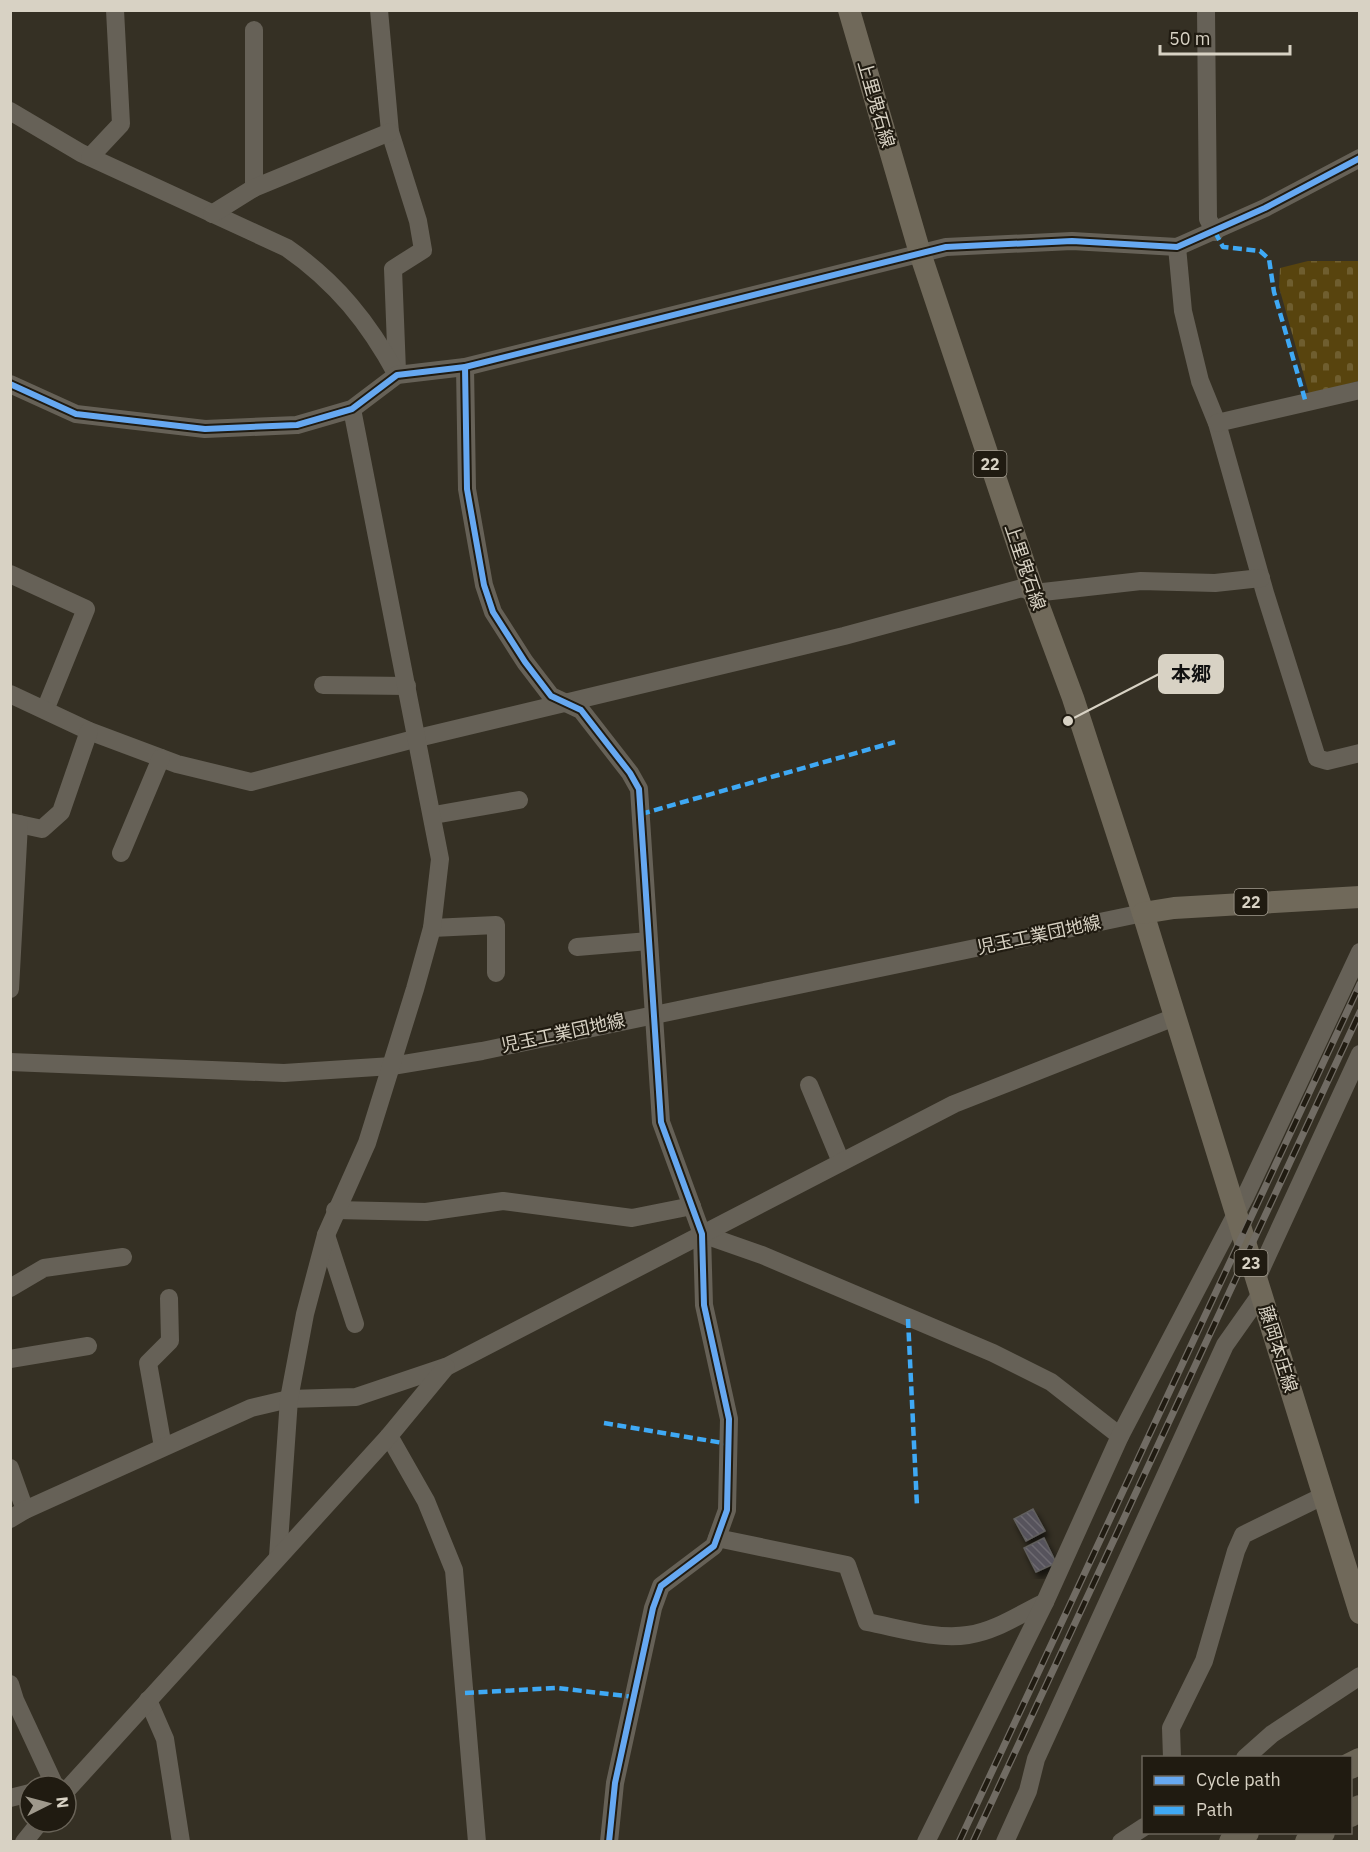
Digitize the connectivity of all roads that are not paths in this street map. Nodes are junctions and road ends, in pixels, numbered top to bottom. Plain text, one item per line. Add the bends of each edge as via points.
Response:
1 (115, 10) edge
2 (379, 10) edge
3 (849, 10) edge
4 (1206, 10) edge
5 (254, 30) dead end
6 (10, 111) edge
7 (390, 132) junction
8 (90, 157) junction
9 (1359, 158) edge
10 (254, 188) junction
11 (212, 214) junction
12 (1215, 232) junction
13 (1177, 247) junction
14 (920, 253) junction
15 (465, 367) junction
16 (398, 375) junction
17 (10, 384) edge
18 (1359, 390) edge
19 (352, 409) junction
20 (1217, 423) junction
21 (10, 574) edge
22 (1261, 578) junction
23 (1034, 593) junction
24 (323, 685) dead end
25 (407, 686) junction
26 (10, 694) edge
27 (566, 703) junction
28 (45, 710) junction
29 (89, 731) junction
30 (418, 738) junction
31 (1359, 753) edge
32 (161, 758) junction
33 (519, 800) dead end
34 (434, 815) junction
35 (14, 823) edge
36 (121, 853) dead end
37 (1359, 897) edge
38 (1143, 913) junction
39 (432, 928) junction
40 (649, 941) junction
41 (578, 947) dead end
42 (1359, 951) edge
43 (496, 973) dead end
44 (10, 989) edge
45 (654, 1014) junction
46 (1175, 1017) junction
47 (1359, 1054) edge
48 (10, 1062) edge
49 (392, 1066) junction
50 (809, 1085) dead end
51 (841, 1162) junction
52 (692, 1206) junction
53 (335, 1210) junction
54 (1236, 1213) junction
55 (702, 1234) junction
56 (326, 1235) junction
57 (123, 1257) dead end
58 (1258, 1287) junction
59 (10, 1288) edge
60 (169, 1298) dead end
61 (355, 1324) dead end
62 (88, 1346) dead end
63 (10, 1359) edge
64 (448, 1366) junction
65 (289, 1399) junction
66 (388, 1436) junction
67 (1120, 1436) junction
68 (163, 1447) junction
69 (10, 1468) edge
70 (1323, 1496) junction
71 (18, 1514) edge
72 (717, 1538) junction
73 (278, 1557) junction
74 (1045, 1602) junction
75 (1359, 1613) edge
76 (1359, 1676) edge
77 (10, 1684) edge
78 (148, 1700) junction
79 (1172, 1756) edge
80 (1247, 1756) edge
81 (56, 1774) edge
82 (75, 1774) edge
83 (1142, 1828) edge
84 (181, 1842) edge
85 (477, 1842) edge
86 (609, 1842) edge
87 (926, 1842) edge
88 (1005, 1842) edge
89 (1121, 1842) edge

1 - 8 street via 121,124
2 - 7 street
3 - 14 main road, 上里鬼石線 / 22
4 - 12 street via 1208,219
5 - 10 street
6 - 8 street
7 - 10 street
7 - 16 street via 418,220 423,250 393,269
8 - 11 street
9 - 12 street
10 - 11 street
11 - 16 street via 286,248 316,268 374,333
12 - 13 street
13 - 14 street via 1072,241 969,244
13 - 20 street via 1183,311 1200,381
14 - 15 street
14 - 23 main road, 上里鬼石線 / 22
15 - 16 street
15 - 27 street via 467,489 484,585 493,612 525,662 551,696
16 - 19 street
17 - 19 street via 76,414 206,429 297,425
18 - 20 street
19 - 25 street
20 - 22 street
21 - 28 street via 86,609
22 - 23 street via 1215,583 1141,581
22 - 31 street via 1317,758 1328,761
23 - 27 street via 1022,588 844,636
23 - 38 main road, 上里鬼石線 / 22 via 1073,698
24 - 25 street
25 - 30 street
26 - 28 street
27 - 30 street
27 - 40 street via 581,710 639,789
28 - 29 street
29 - 32 street
29 - 35 street via 61,812 42,829
30 - 32 street via 251,782
30 - 34 street
32 - 36 street
33 - 34 street
34 - 39 street via 441,859
35 - 44 street
37 - 38 main road, 22
38 - 45 street, 児玉工業団地線
38 - 46 main road, 藤岡本庄線 / 23
39 - 43 street via 496,925
39 - 49 street
40 - 41 street
40 - 45 street
42 - 54 street
45 - 49 street, 児玉工業団地線
45 - 52 street via 661,1122
46 - 51 street via 954,1104
46 - 54 main road, 藤岡本庄線 / 23
47 - 58 street
48 - 49 street, 児玉工業団地線 via 284,1073
49 - 53 street via 367,1143
50 - 51 street
51 - 55 street
52 - 53 street via 632,1218 502,1201 426,1212
52 - 55 street
53 - 56 street
54 - 58 main road, 藤岡本庄線 / 23
54 - 67 street
55 - 64 street
55 - 67 street via 762,1255 993,1353 1051,1382
55 - 72 street via 704,1305 729,1419 727,1510
56 - 61 street
56 - 65 street via 305,1314
57 - 59 street via 44,1268
58 - 70 main road, 藤岡本庄線 / 23
58 - 88 street via 1225,1346 1036,1759 1028,1791
60 - 68 street via 170,1341 148,1363
62 - 63 street
64 - 65 street via 356,1397
64 - 66 street
65 - 68 street via 251,1408
65 - 73 street
66 - 73 street
66 - 85 street via 426,1501 454,1570
67 - 74 street
68 - 71 street
69 - 71 street
70 - 75 main road, 藤岡本庄線 / 23
70 - 79 street via 1244,1535 1204,1661 1171,1728
72 - 74 street via 847,1565 867,1622 918,1632 967,1635 998,1626
72 - 86 street via 714,1546 661,1586 653,1608 615,1783
73 - 78 street
74 - 87 street
76 - 80 street via 1272,1734
77 - 81 street
78 - 82 street
78 - 84 street via 165,1738
83 - 89 street

